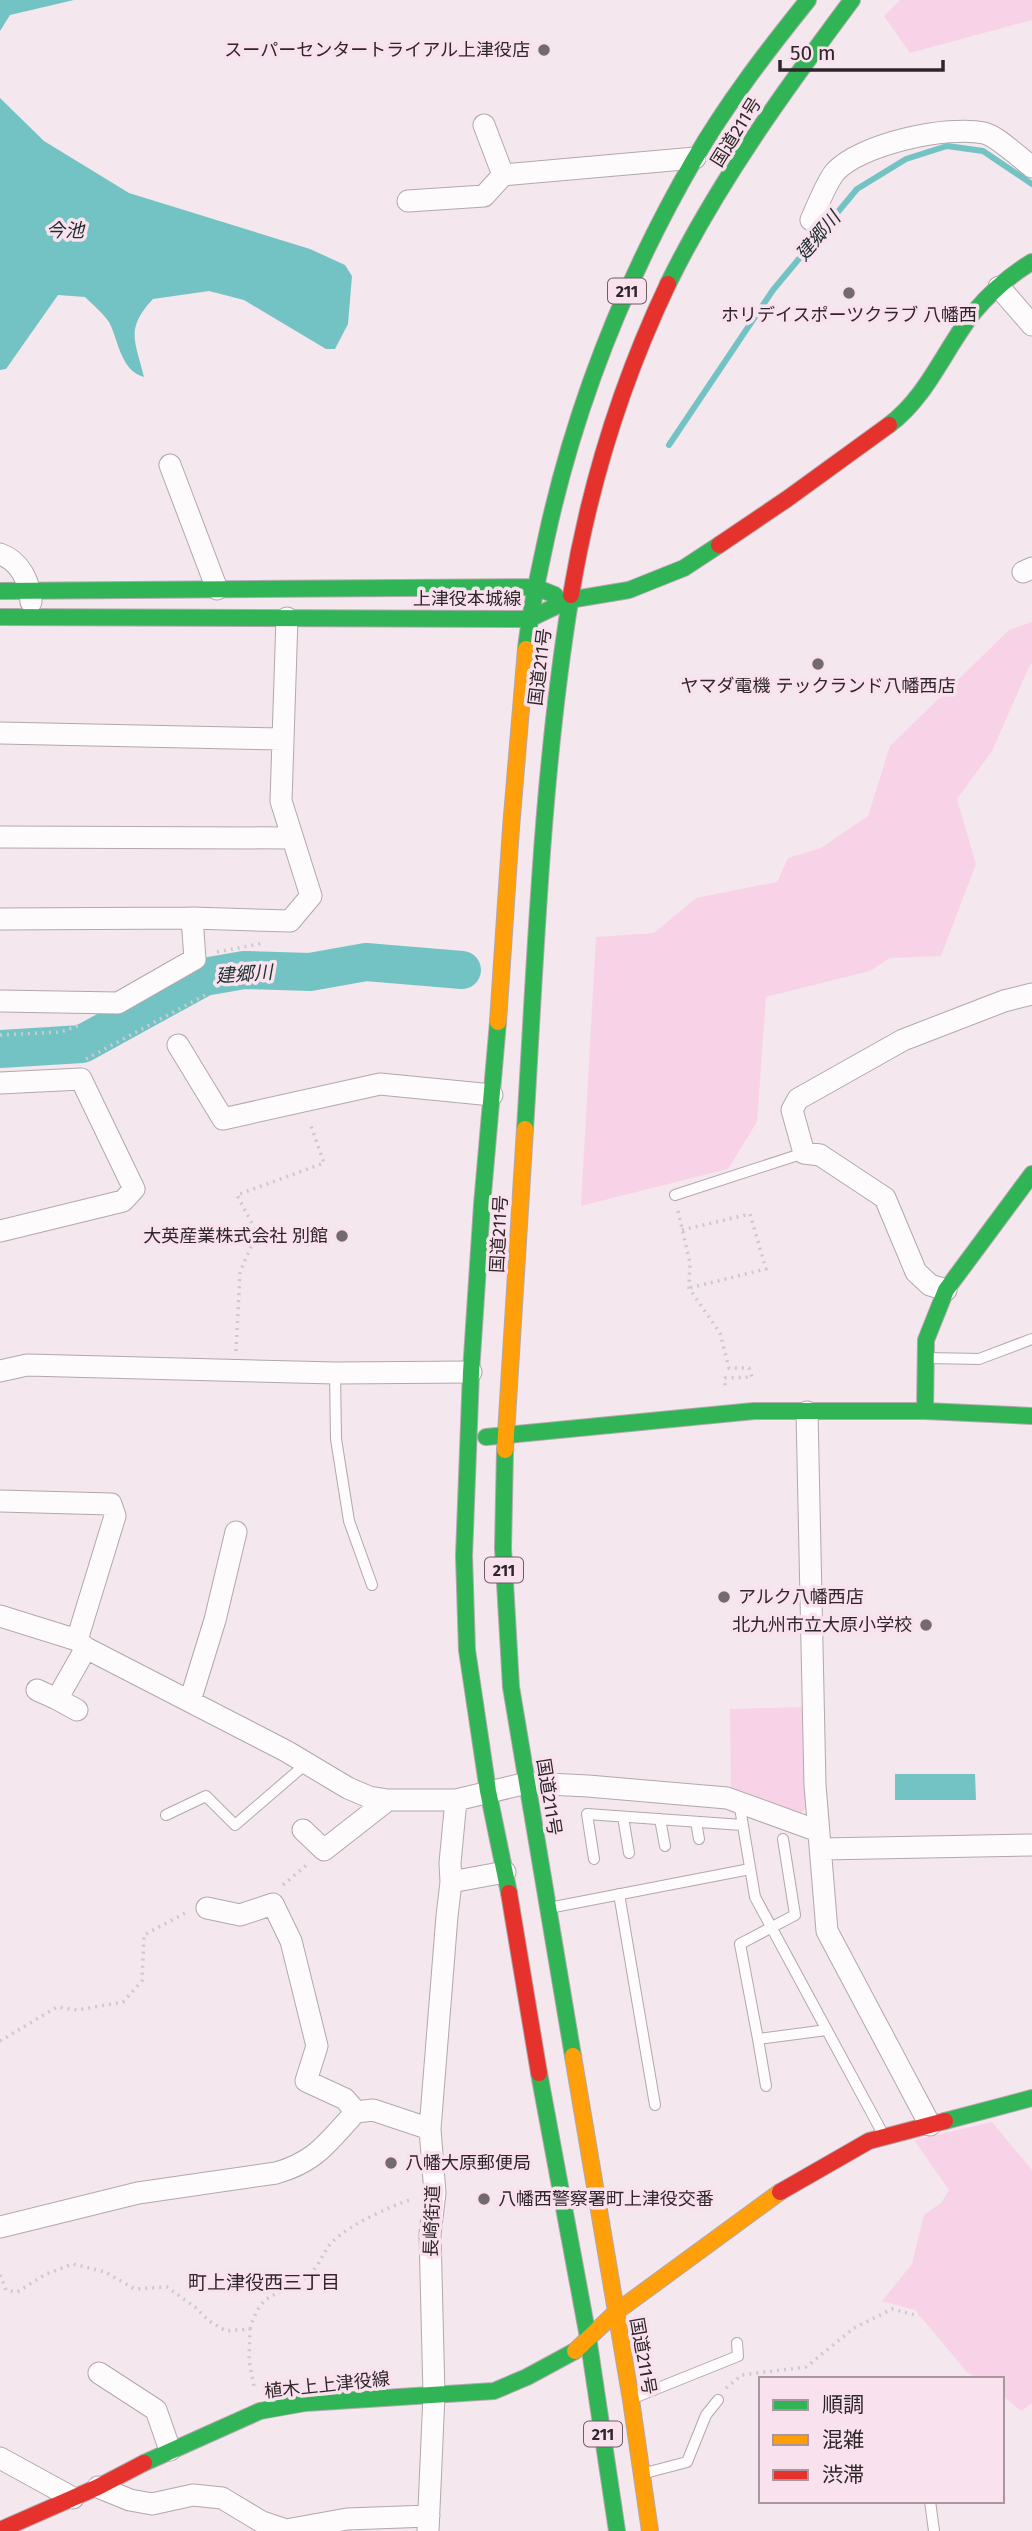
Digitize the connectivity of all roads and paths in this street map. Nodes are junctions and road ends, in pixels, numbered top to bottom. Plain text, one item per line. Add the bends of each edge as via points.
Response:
1 (808, 0) edge
2 (852, 0) edge
3 (484, 125) dead end
4 (695, 158) junction
5 (1032, 167) edge
6 (503, 175) junction
7 (408, 201) dead end
8 (811, 220) dead end
9 (1032, 262) edge
10 (999, 287) junction
11 (1032, 325) edge
12 (170, 465) dead end
13 (0, 554) edge
14 (535, 587) junction
15 (216, 589) junction
16 (0, 591) edge
17 (30, 592) junction
18 (569, 600) junction
19 (0, 617) edge
20 (31, 617) junction
21 (287, 618) junction
22 (529, 619) junction
23 (0, 733) edge
24 (283, 739) junction
25 (0, 837) edge
26 (291, 838) junction
27 (192, 918) junction
28 (0, 919) edge
29 (267, 943) dead end
30 (195, 959) junction
31 (207, 994) dead end
32 (1032, 994) edge
33 (0, 1001) edge
34 (83, 1024) dead end
35 (0, 1035) edge
36 (178, 1045) dead end
37 (85, 1059) dead end
38 (0, 1083) edge
39 (492, 1096) junction
40 (310, 1123) dead end
41 (804, 1153) junction
42 (1032, 1174) edge
43 (675, 1195) joint
44 (682, 1230) junction
45 (0, 1231) edge
46 (689, 1288) junction
47 (946, 1290) junction
48 (1032, 1339) edge
49 (925, 1358) junction
50 (749, 1368) dead end
51 (235, 1370) junction
52 (0, 1371) edge
53 (471, 1372) junction
54 (335, 1373) junction
55 (925, 1411) junction
56 (807, 1412) junction
57 (1032, 1416) edge
58 (506, 1437) junction
59 (468, 1438) junction
60 (0, 1501) edge
61 (236, 1532) dead end
62 (372, 1585) dead end
63 (0, 1616) edge
64 (81, 1644) junction
65 (37, 1690) dead end
66 (57, 1699) junction
67 (190, 1701) junction
68 (77, 1710) dead end
69 (307, 1763) junction
70 (527, 1783) junction
71 (488, 1791) junction
72 (388, 1800) junction
73 (456, 1800) junction
74 (739, 1802) junction
75 (166, 1815) dead end
76 (623, 1817) junction
77 (660, 1819) junction
78 (696, 1822) junction
79 (743, 1825) junction
80 (303, 1830) dead end
81 (699, 1839) dead end
82 (783, 1839) dead end
83 (820, 1840) junction
84 (1032, 1845) edge
85 (665, 1846) dead end
86 (324, 1850) junction
87 (629, 1853) dead end
88 (594, 1859) dead end
89 (750, 1869) junction
90 (505, 1872) junction
91 (451, 1882) junction
92 (619, 1894) junction
93 (273, 1904) junction
94 (207, 1908) joint
95 (548, 1908) junction
96 (772, 1927) junction
97 (827, 2030) junction
98 (758, 2039) junction
99 (0, 2041) edge
100 (766, 2086) dead end
101 (1032, 2098) edge
102 (655, 2105) dead end
103 (356, 2112) junction
104 (930, 2125) junction
105 (430, 2129) junction
106 (884, 2137) junction
107 (435, 2193) junction
108 (0, 2227) edge
109 (0, 2275) edge
110 (616, 2312) junction
111 (919, 2316) dead end
112 (250, 2329) junction
113 (588, 2337) junction
114 (737, 2343) dead end
115 (99, 2373) dead end
116 (434, 2395) junction
117 (631, 2400) junction
118 (718, 2400) joint
119 (260, 2411) junction
120 (170, 2450) junction
121 (0, 2458) edge
122 (643, 2474) junction
123 (99, 2487) junction
124 (73, 2498) junction
125 (930, 2503) edge
126 (428, 2523) edge
127 (0, 2530) edge
128 (617, 2531) edge
129 (650, 2531) edge
130 (934, 2531) edge

1 - 4 main road, 国道211号 / 211 via 761,59
2 - 18 main road, 国道211号 / 211 via 750,142 650,321 597,468
3 - 6 street
4 - 6 street
4 - 14 main road, 国道211号 / 211 via 630,282 591,383 561,471
5 - 8 street via 986,133 957,130 910,139 860,154 835,173
6 - 7 street via 484,196
9 - 10 main road
10 - 11 street
10 - 18 main road via 974,312 929,382 894,421 798,491 684,568 629,590
12 - 15 street
13 - 17 street via 22,570
14 - 15 main road, 上津役本城線
14 - 18 main road, 上津役本城線
14 - 22 main road, 国道211号 / 211
15 - 17 main road, 上津役本城線
16 - 17 main road, 上津役本城線
17 - 20 street
18 - 22 main road, 上津役本城線
18 - 58 main road, 国道211号 / 211 via 559,664 536,932
19 - 20 main road, 上津役本城線
20 - 21 main road, 上津役本城線
21 - 22 main road, 上津役本城線
21 - 24 street
22 - 39 main road, 国道211号 / 211
23 - 24 street
24 - 26 street via 281,801
25 - 26 street
26 - 27 street via 311,896 290,921
27 - 28 street
27 - 30 street
29 - 30 path
30 - 33 street via 118,1003
31 - 37 path
32 - 41 street via 903,1040 798,1100 792,1110
34 - 35 path via 61,1032
36 - 39 street via 223,1119 380,1084
38 - 45 street via 81,1079 134,1189 122,1201
39 - 53 main road, 国道211号 / 211
40 - 51 path via 324,1163 237,1195 257,1233 240,1272
41 - 43 lane
41 - 47 street via 820,1155 885,1198 916,1272 930,1285
42 - 47 main road
43 - 44 path
44 - 46 path via 690,1263
44 - 46 path via 750,1214 766,1269
46 - 50 path via 720,1333 729,1368
47 - 49 main road via 926,1340
48 - 49 lane via 979,1359
49 - 55 main road
51 - 52 street via 27,1365
51 - 54 street
53 - 54 street
53 - 59 main road, 国道211号 / 211
54 - 62 lane via 336,1439 349,1521
55 - 56 main road
55 - 57 main road
56 - 58 main road via 754,1411
56 - 83 street
58 - 59 main road
58 - 70 main road, 国道211号 / 211 via 505,1596 511,1687
59 - 71 main road, 国道211号 / 211 via 467,1650
60 - 64 street via 111,1504 115,1516
61 - 67 street
63 - 64 street
64 - 66 street
64 - 67 street
65 - 66 street
66 - 68 street
67 - 69 street
69 - 72 street via 348,1788
69 - 75 lane via 235,1825 206,1796
70 - 71 street
70 - 74 street
70 - 95 main road, 国道211号 / 211
71 - 73 street
71 - 90 main road, 国道211号 / 211
72 - 73 street
72 - 86 street
73 - 91 street, 長崎街道
74 - 79 lane
74 - 83 street
76 - 77 lane
76 - 87 lane
76 - 88 lane via 587,1814
77 - 78 lane
77 - 85 lane
78 - 79 lane
78 - 81 lane
79 - 89 lane
80 - 86 street
82 - 96 lane via 795,1914
83 - 84 street
83 - 104 street via 827,1931
86 - 93 path via 276,1891
89 - 92 lane
89 - 96 lane via 755,1897
90 - 91 street
90 - 113 main road, 国道211号 / 211
91 - 105 street, 長崎街道
92 - 95 lane
92 - 102 lane
93 - 94 street via 240,1915
93 - 103 street via 291,1941 317,2046 306,2081 345,2099
94 - 99 path via 197,1906 144,1935 142,1981 122,2002 76,2010 57,2007
95 - 110 main road, 国道211号 / 211
96 - 97 lane
96 - 98 lane via 740,1944
97 - 98 lane
97 - 106 lane
98 - 100 lane
101 - 104 main road, 植木上上津役線
103 - 105 street via 373,2110
103 - 108 street via 318,2154 297,2167 138,2193
104 - 106 main road, 植木上上津役線
105 - 107 street, 長崎街道
106 - 110 main road, 植木上上津役線 via 766,2199
107 - 112 path via 391,2205 331,2243 317,2269 303,2281 274,2293 256,2310
107 - 116 street, 長崎街道 via 430,2234
109 - 112 path via 6,2290 16,2292 73,2264 105,2272 135,2289 167,2287 226,2331
110 - 113 main road, 植木上上津役線
110 - 117 main road, 国道211号 / 211
111 - 118 path via 892,2309 854,2328 806,2367 742,2375 729,2383
112 - 119 path via 250,2360
113 - 116 main road, 植木上上津役線 via 571,2355 494,2391
113 - 128 main road, 国道211号 / 211
114 - 117 lane via 738,2356
115 - 120 street via 156,2410
116 - 119 main road, 植木上上津役線 via 305,2403
116 - 126 street, 長崎街道
117 - 122 main road, 国道211号 / 211
118 - 122 lane via 706,2414 687,2462
119 - 120 main road, 植木上上津役線
120 - 123 main road, 植木上上津役線
121 - 124 street
122 - 129 main road, 国道211号 / 211
123 - 124 main road, 植木上上津役線
123 - 126 street via 152,2504 193,2495 222,2498 262,2522 286,2530 347,2519
124 - 127 main road, 植木上上津役線
125 - 130 lane

